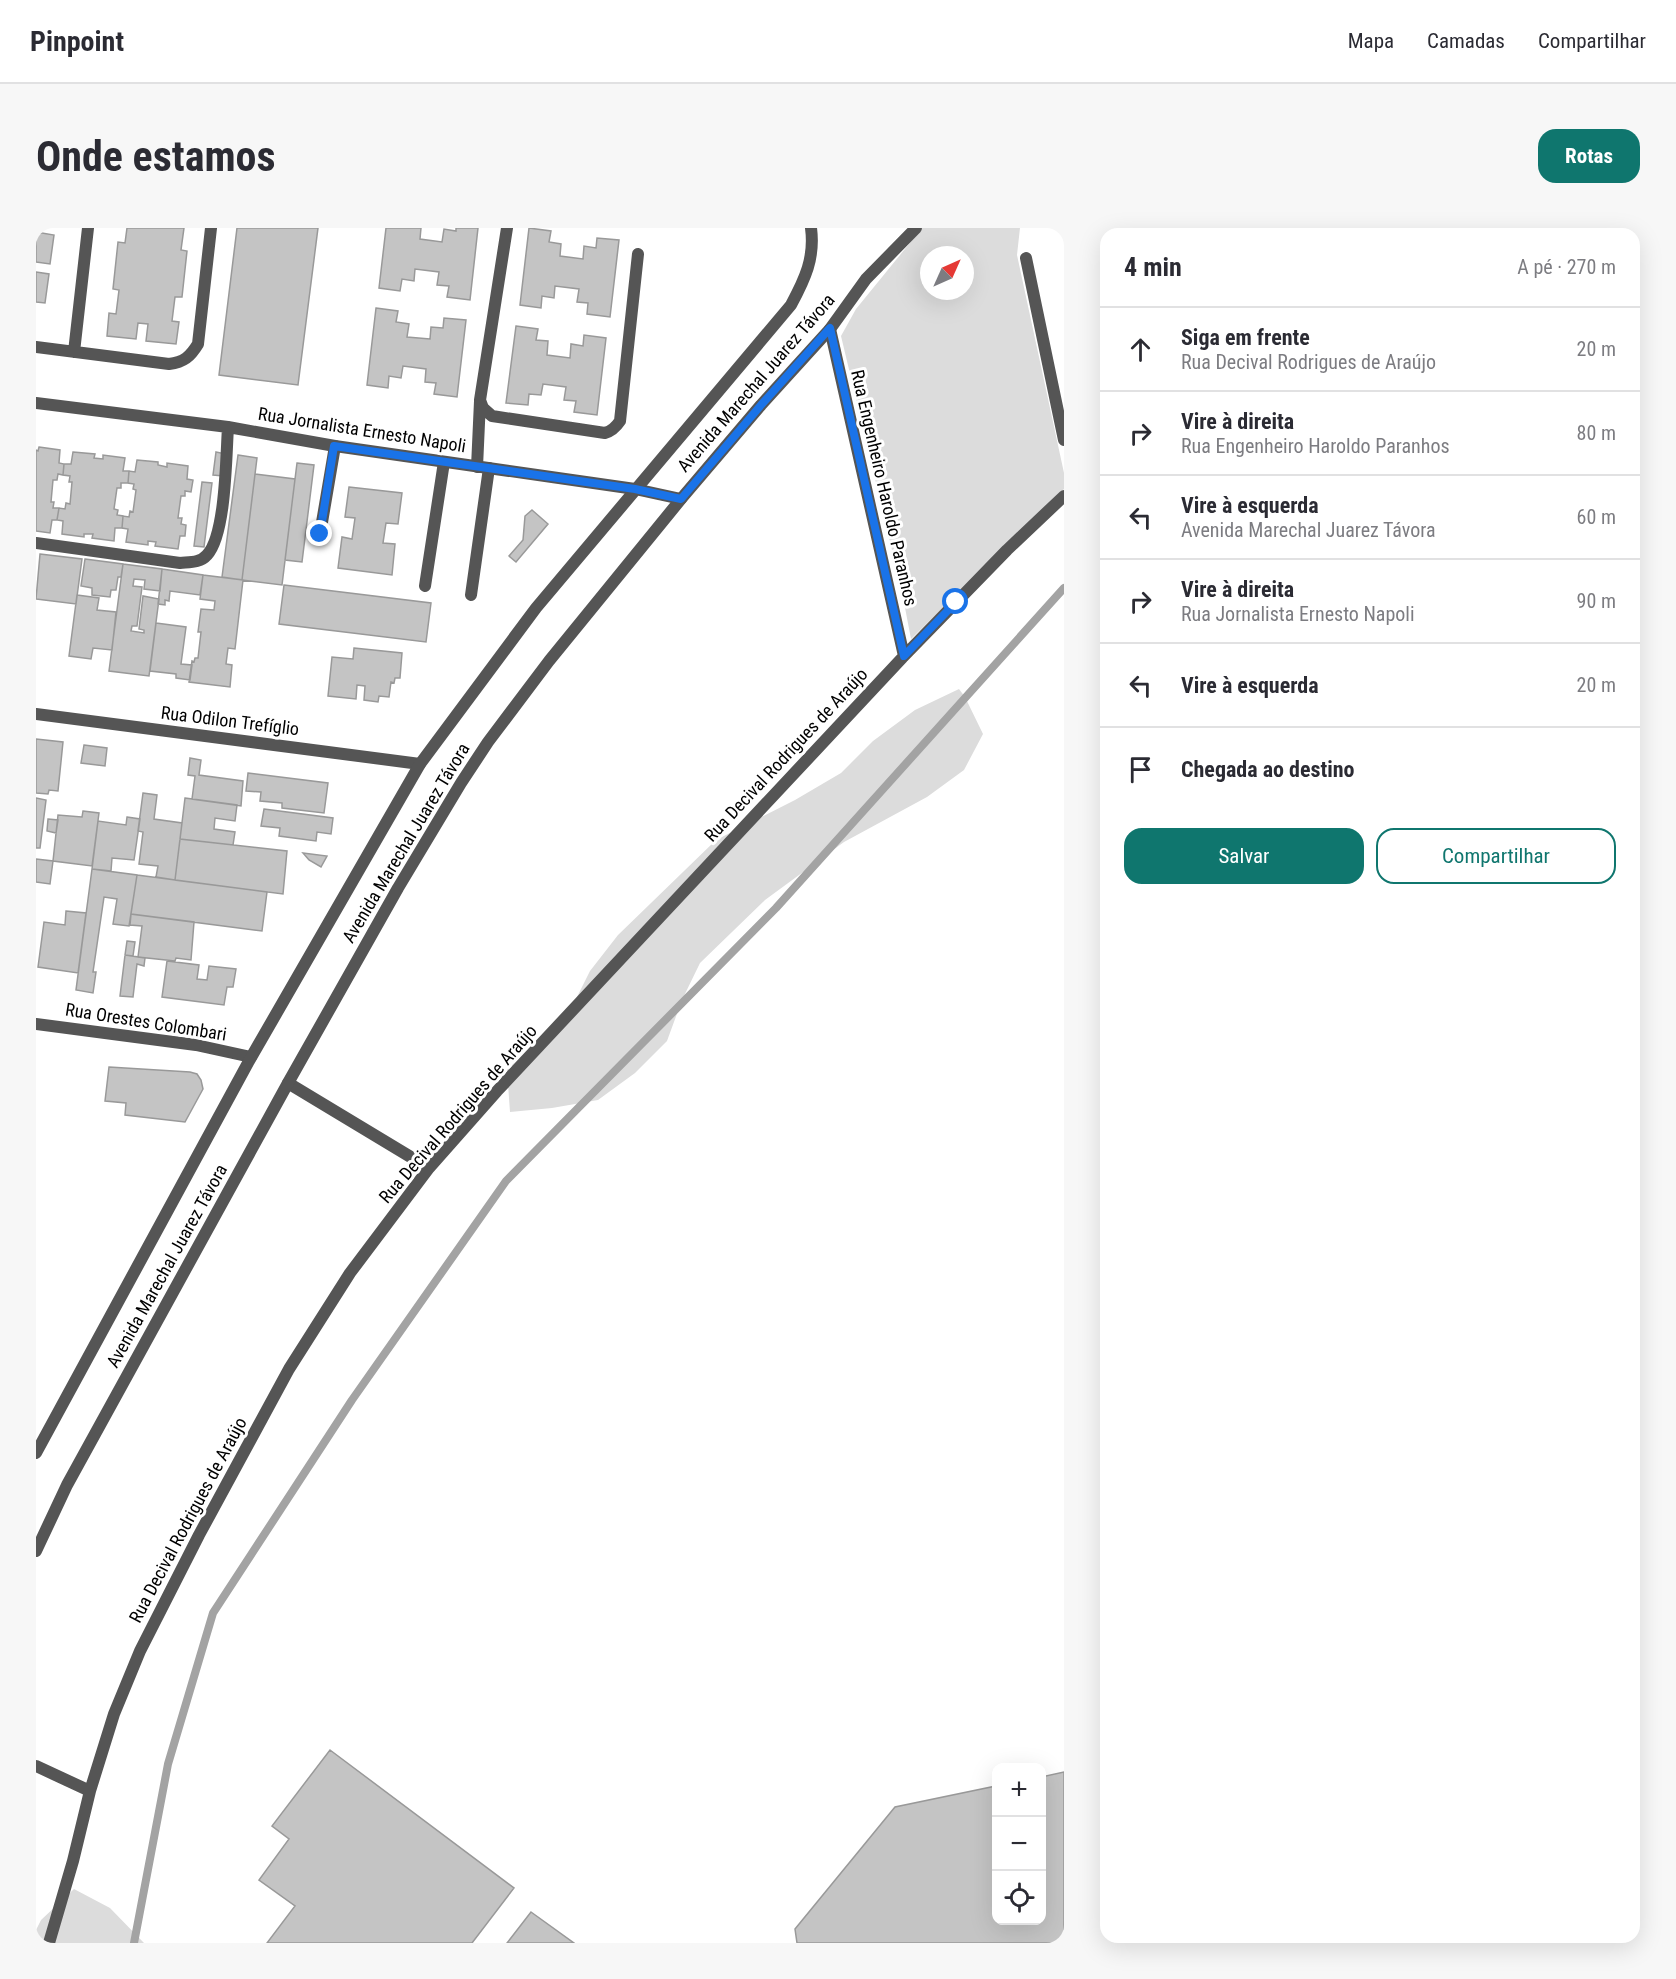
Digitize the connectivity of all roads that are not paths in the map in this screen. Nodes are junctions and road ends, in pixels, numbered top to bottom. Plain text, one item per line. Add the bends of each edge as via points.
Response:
1 (88, 228) edge
2 (211, 228) edge
3 (507, 228) edge
4 (811, 228) edge
5 (916, 228) edge
6 (638, 254) dead end
7 (1026, 258) dead end
8 (830, 328) junction
9 (36, 347) edge
10 (74, 352) junction
11 (480, 400) junction
12 (36, 403) edge
13 (228, 426) junction
14 (1064, 440) edge
15 (334, 446) junction
16 (444, 462) junction
17 (483, 468) junction
18 (635, 489) junction
19 (1064, 495) edge
20 (681, 499) junction
21 (320, 534) dead end
22 (36, 543) edge
23 (425, 586) dead end
24 (471, 595) dead end
25 (904, 656) junction
26 (36, 714) edge
27 (420, 764) junction
28 (36, 1024) edge
29 (251, 1057) junction
30 (288, 1083) junction
31 (429, 1168) junction
32 (36, 1453) edge
33 (36, 1551) edge
34 (36, 1766) edge
35 (90, 1791) junction
36 (49, 1943) edge

1 - 10 street
2 - 10 street via 198,344 191,355 182,363 169,364
3 - 11 street
4 - 18 street, Avenida Marechal Juarez Távora via 807,276 791,305
5 - 8 street, Avenida Marechal Juarez Távora via 866,279
6 - 11 street via 620,421 614,429 605,433 492,416
7 - 14 street
8 - 20 street, Avenida Marechal Juarez Távora
8 - 25 street, Rua Engenheiro Haroldo Paranhos
9 - 10 street
11 - 17 street
12 - 13 street, Rua Jornalista Ernesto Napoli
13 - 15 street, Rua Jornalista Ernesto Napoli
13 - 22 street via 221,514 215,542 206,556 180,563
15 - 16 street, Rua Jornalista Ernesto Napoli
15 - 21 street
16 - 17 street, Rua Jornalista Ernesto Napoli
16 - 23 street
17 - 18 street, Rua Jornalista Ernesto Napoli
17 - 24 street
18 - 20 street, Rua Jornalista Ernesto Napoli
18 - 27 street, Avenida Marechal Juarez Távora via 536,608
19 - 25 street, Rua Decival Rodrigues de Araújo
20 - 30 street, Avenida Marechal Juarez Távora via 488,742 398,888
25 - 31 street, Rua Decival Rodrigues de Araújo via 575,1006
26 - 27 street, Rua Odilon Trefíglio
27 - 29 street, Avenida Marechal Juarez Távora
28 - 29 street, Rua Orestes Colombari via 196,1045
29 - 32 street, Avenida Marechal Juarez Távora
30 - 31 street
30 - 33 street, Avenida Marechal Juarez Távora via 67,1485
31 - 35 street, Rua Decival Rodrigues de Araújo via 350,1273 288,1369 140,1652 114,1714
34 - 35 street
35 - 36 street, Rua Decival Rodrigues de Araújo

